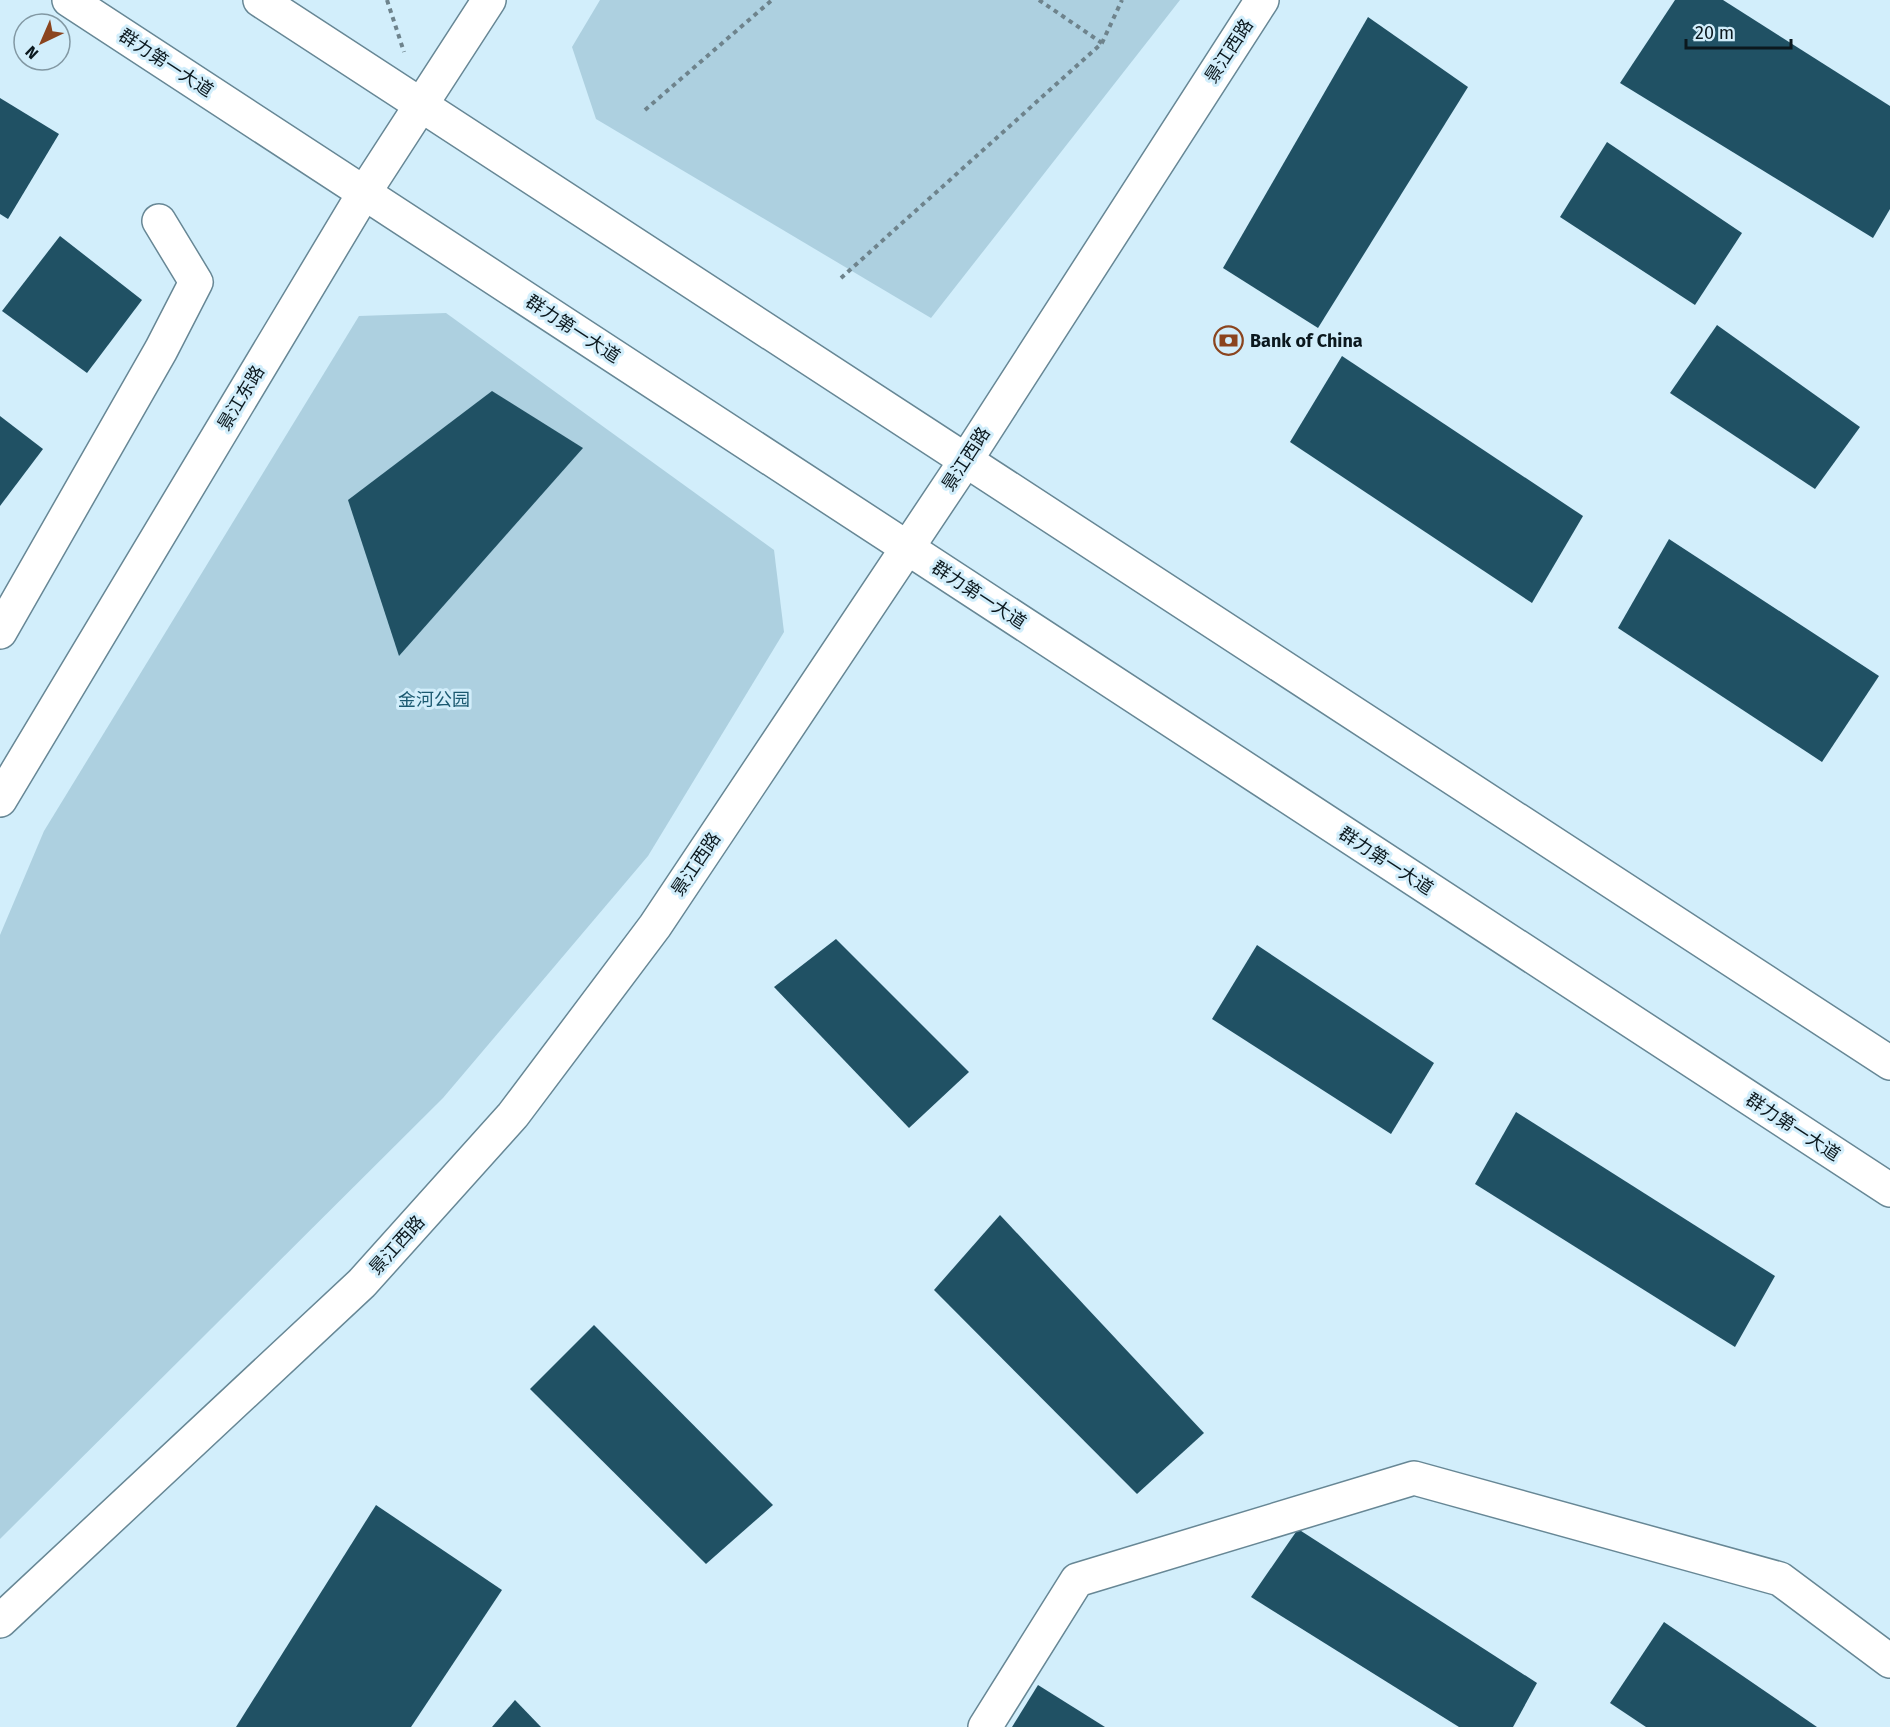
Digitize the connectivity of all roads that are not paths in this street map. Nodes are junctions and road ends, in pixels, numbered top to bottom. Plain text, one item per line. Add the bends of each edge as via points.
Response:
1 (69, 0) edge
2 (260, 0) edge
3 (489, 0) edge
4 (1262, 0) edge
5 (421, 105) junction
6 (364, 193) junction
7 (159, 221) dead end
8 (966, 460) junction
9 (908, 548) junction
10 (0, 632) edge
11 (0, 800) edge
12 (1890, 1063) edge
13 (1890, 1190) edge
14 (0, 1621) edge
15 (1890, 1661) edge
16 (985, 1727) edge

1 - 6 main road, 群力第一大道
2 - 5 main road
3 - 5 main road, 景江东路
4 - 8 main road, 景江西路
5 - 6 main road, 景江东路
5 - 8 main road
6 - 9 main road, 群力第一大道
6 - 11 main road, 景江东路
7 - 10 main road via 196,282 161,351
8 - 9 main road, 景江西路
8 - 12 main road
9 - 13 main road, 群力第一大道
9 - 14 main road, 景江西路 via 655,926 513,1115 362,1284
15 - 16 main road via 1780,1579 1414,1478 1077,1580

